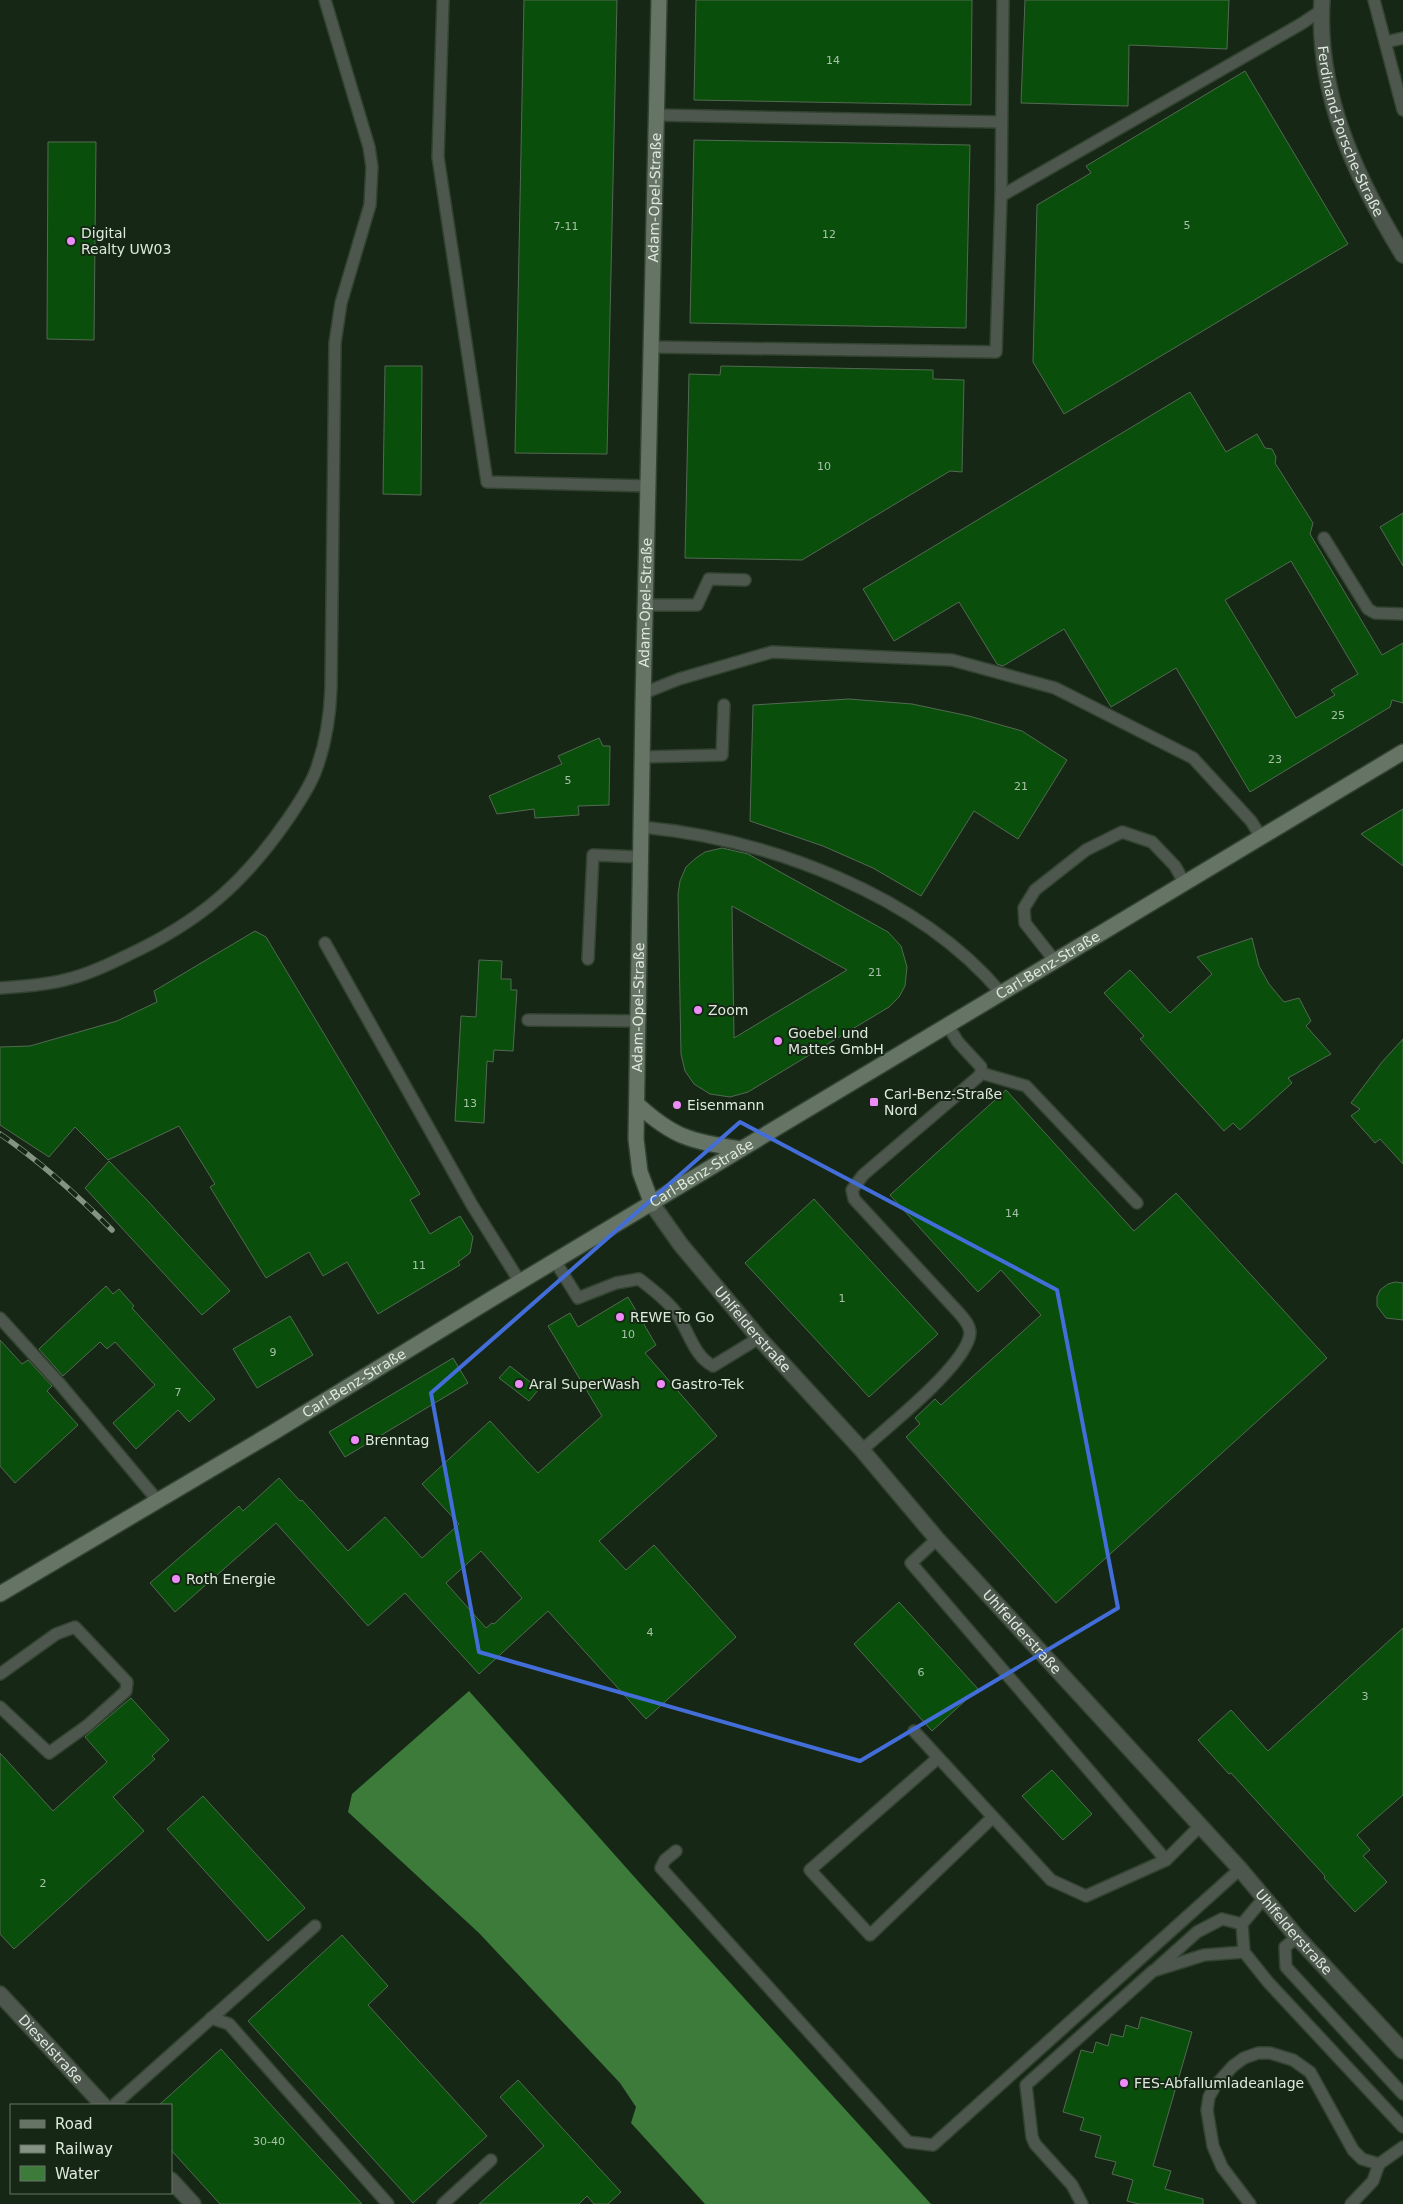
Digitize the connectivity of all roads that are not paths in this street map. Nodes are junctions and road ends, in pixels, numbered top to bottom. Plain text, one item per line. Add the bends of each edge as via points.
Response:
1 (325, 0) edge
2 (443, 0) edge
3 (660, 0) edge
4 (1003, 0) edge
5 (1374, 0) edge
6 (1322, 5) edge
7 (1403, 38) edge
8 (1386, 42) junction
9 (1403, 110) edge
10 (657, 115) junction
11 (1002, 122) junction
12 (1001, 196) junction
13 (1403, 256) edge
14 (652, 347) junction
15 (648, 486) junction
16 (1324, 538) dead end
17 (745, 580) dead end
18 (646, 605) junction
19 (1403, 614) edge
20 (644, 693) junction
21 (724, 705) dead end
22 (1403, 752) edge
23 (642, 757) junction
24 (642, 827) junction
25 (1261, 837) junction
26 (641, 858) junction
27 (1185, 884) junction
28 (326, 943) dead end
29 (588, 958) dead end
30 (1055, 961) junction
31 (0, 988) edge
32 (1002, 993) junction
33 (528, 1020) dead end
34 (638, 1021) junction
35 (948, 1026) junction
36 (981, 1073) junction
37 (637, 1104) junction
38 (742, 1149) junction
39 (1137, 1203) dead end
40 (652, 1204) junction
41 (555, 1261) junction
42 (520, 1282) junction
43 (0, 1318) edge
44 (759, 1338) junction
45 (862, 1450) junction
46 (158, 1501) junction
47 (937, 1539) junction
48 (0, 1594) edge
49 (0, 1674) edge
50 (0, 1708) edge
51 (914, 1731) dead end
52 (938, 1758) junction
53 (994, 1817) junction
54 (1200, 1827) junction
55 (676, 1851) dead end
56 (1166, 1860) junction
57 (1240, 1869) junction
58 (1264, 1898) junction
59 (1242, 1924) junction
60 (315, 1926) dead end
61 (1296, 1937) junction
62 (1244, 1952) junction
63 (1153, 1971) junction
64 (0, 1994) edge
65 (211, 2018) junction
66 (1403, 2051) edge
67 (1403, 2094) edge
68 (101, 2104) edge
69 (115, 2104) edge
70 (1403, 2127) edge
71 (1403, 2146) edge
72 (491, 2160) dead end
73 (1379, 2164) junction
74 (172, 2181) edge
75 (193, 2204) edge
76 (388, 2204) edge
77 (443, 2204) edge
78 (1082, 2204) edge
79 (1250, 2204) edge
80 (1351, 2204) edge

1 - 31 lane via 369,147 372,185 370,205 341,303 334,344 330,719 316,773 259,858 204,912 175,931 105,966 72,978
2 - 15 lane via 438,157 487,482
3 - 10 main road, Adam-Opel-Straße
4 - 11 lane
5 - 8 lane
6 - 12 lane via 1301,24
6 - 13 street, Ferdinand-Porsche-Straße via 1324,45 1337,118 1363,186
7 - 8 lane
8 - 9 lane
10 - 11 lane
10 - 14 main road, Adam-Opel-Straße
11 - 12 lane
12 - 14 lane via 996,352
14 - 15 main road, Adam-Opel-Straße
15 - 18 main road, Adam-Opel-Straße
16 - 19 lane via 1368,609 1375,613
17 - 18 lane via 709,579 697,605
18 - 20 main road, Adam-Opel-Straße
20 - 23 main road, Adam-Opel-Straße
20 - 25 lane via 679,679 772,652 952,660 1055,688 1193,758 1251,821
21 - 23 lane via 722,755
22 - 25 main road, Carl-Benz-Straße
23 - 24 main road, Adam-Opel-Straße
24 - 26 main road, Adam-Opel-Straße
24 - 32 lane via 728,840 832,875 897,908 939,935 974,963
25 - 27 main road, Carl-Benz-Straße
26 - 29 lane via 593,855
26 - 34 main road, Adam-Opel-Straße
27 - 30 main road, Carl-Benz-Straße
27 - 30 lane via 1175,866 1152,842 1122,832 1086,850 1035,890 1024,908 1025,923
28 - 42 lane via 472,1205
30 - 32 main road, Carl-Benz-Straße
32 - 35 main road, Carl-Benz-Straße
33 - 34 lane
34 - 37 main road, Adam-Opel-Straße
35 - 36 lane via 981,1067
35 - 38 main road, Carl-Benz-Straße
36 - 39 lane via 1026,1086
36 - 45 lane via 863,1175 852,1190 854,1200 960,1313 970,1332 962,1354 949,1371
37 - 38 main road via 665,1127 685,1138
37 - 40 main road, Adam-Opel-Straße via 639,1164
38 - 40 main road, Carl-Benz-Straße
40 - 41 main road, Carl-Benz-Straße
40 - 44 street, Uhlfelderstraße via 681,1246
41 - 42 main road, Carl-Benz-Straße
41 - 44 lane via 578,1298 639,1279 673,1308 698,1353 713,1366
42 - 46 main road, Carl-Benz-Straße
43 - 46 lane
44 - 45 street, Uhlfelderstraße
45 - 47 street, Uhlfelderstraße
46 - 48 main road, Carl-Benz-Straße
47 - 54 street, Uhlfelderstraße
47 - 56 lane via 911,1563
49 - 50 lane via 56,1634 76,1626 127,1682 126,1691 49,1752
51 - 52 lane
52 - 53 lane
52 - 53 lane via 810,1870 870,1935
53 - 56 lane via 1052,1880 1086,1896
54 - 56 lane
54 - 57 street, Uhlfelderstraße
55 - 57 lane via 662,1868 908,2142 933,2145
57 - 58 street, Uhlfelderstraße
58 - 59 lane
58 - 61 street, Uhlfelderstraße
59 - 62 lane
59 - 63 lane via 1222,1920 1197,1932
60 - 65 lane
61 - 66 street, Uhlfelderstraße
61 - 67 lane via 1284,1947 1286,1967
62 - 63 lane via 1204,1955
62 - 70 lane
63 - 78 lane via 1026,2085 1035,2144 1072,2185
64 - 68 street, Dieselstraße
65 - 69 lane
65 - 76 lane via 229,2024
71 - 73 lane
72 - 77 lane
73 - 79 lane via 1362,2159 1353,2150 1310,2072 1283,2056 1258,2054 1233,2066 1223,2076 1209,2097 1207,2110 1222,2167
73 - 80 lane via 1373,2181
74 - 75 street

